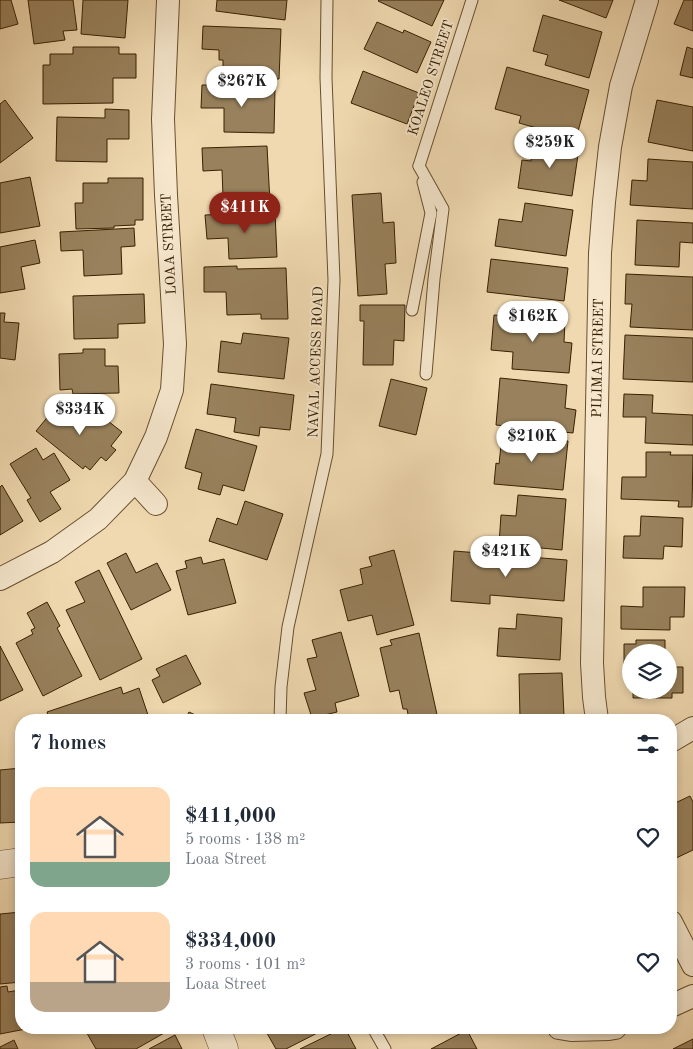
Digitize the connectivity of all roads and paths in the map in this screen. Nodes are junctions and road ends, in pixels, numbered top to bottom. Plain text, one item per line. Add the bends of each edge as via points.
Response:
1 (168, 0) edge
2 (327, 0) edge
3 (472, 0) edge
4 (646, 0) edge
5 (419, 166) junction
6 (412, 310) dead end
7 (426, 374) dead end
8 (135, 482) junction
9 (156, 504) dead end
10 (0, 580) edge
11 (280, 714) edge
12 (596, 714) edge
13 (693, 728) edge
14 (677, 737) edge
15 (15, 863) edge
16 (0, 865) edge
17 (677, 934) edge
18 (693, 965) edge
19 (693, 996) edge
20 (677, 1003) edge
21 (218, 1034) edge
22 (376, 1034) edge
23 (224, 1049) edge
24 (385, 1049) edge

1 - 8 street, LOAA STREET via 163,119 175,344 172,390 156,437
2 - 11 lane, NAVAL ACCESS ROAD via 326,78 334,280 327,454 288,627
3 - 5 lane, KOALEO STREET
4 - 12 street, PILIMAI STREET via 621,86 610,146 602,228 592,663
5 - 6 lane via 431,213
5 - 7 lane via 443,209
8 - 9 street
8 - 10 street, LOAA STREET via 98,519 52,552
13 - 14 street
15 - 16 street
17 - 18 street
19 - 20 street
21 - 23 street
22 - 24 lane

